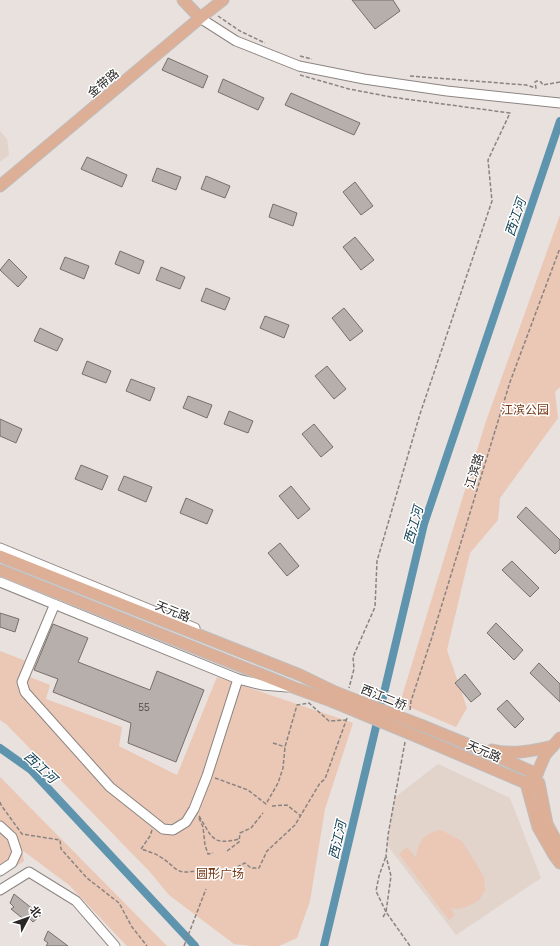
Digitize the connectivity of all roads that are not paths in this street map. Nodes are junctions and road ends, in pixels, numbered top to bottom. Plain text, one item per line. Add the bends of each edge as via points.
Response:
1 (183, 0) edge
2 (223, 0) edge
3 (200, 18) junction
4 (560, 103) edge
5 (0, 186) edge
6 (0, 548) edge
7 (0, 556) edge
8 (0, 570) edge
9 (0, 582) edge
10 (54, 606) junction
11 (300, 675) junction
12 (238, 679) junction
13 (295, 688) junction
14 (333, 696) junction
15 (423, 726) joint
16 (418, 737) joint
17 (556, 742) edge
18 (464, 743) junction
19 (537, 774) junction
20 (526, 783) junction
21 (540, 789) junction
22 (0, 826) edge
23 (560, 848) edge
24 (560, 863) edge
25 (0, 871) edge
26 (0, 890) edge
27 (115, 946) edge

1 - 3 main road
2 - 3 main road, 金带路
3 - 4 street via 236,41 300,66 364,79
3 - 5 main road, 金带路
6 - 11 street via 274,659
7 - 11 main road, 天元路
8 - 13 main road
9 - 10 street
10 - 12 street
10 - 12 street via 22,682 25,692 110,786 163,829 173,830 186,822 194,809
11 - 14 main road, 天元路
12 - 13 street via 262,685
13 - 14 main road
14 - 15 main road, 西江二桥, bridge
14 - 16 main road, 西江二桥, bridge
15 - 18 main road, 天元路
16 - 20 main road, 天元路
17 - 18 main road via 529,752 497,752
17 - 19 main road via 545,755
18 - 19 main road, 天元路
19 - 20 main road
19 - 21 main road
20 - 21 main road, 天元路
20 - 24 main road via 538,827
21 - 23 main road via 547,824
22 - 25 street via 12,837 16,852 12,863
26 - 27 street via 29,872 76,901

